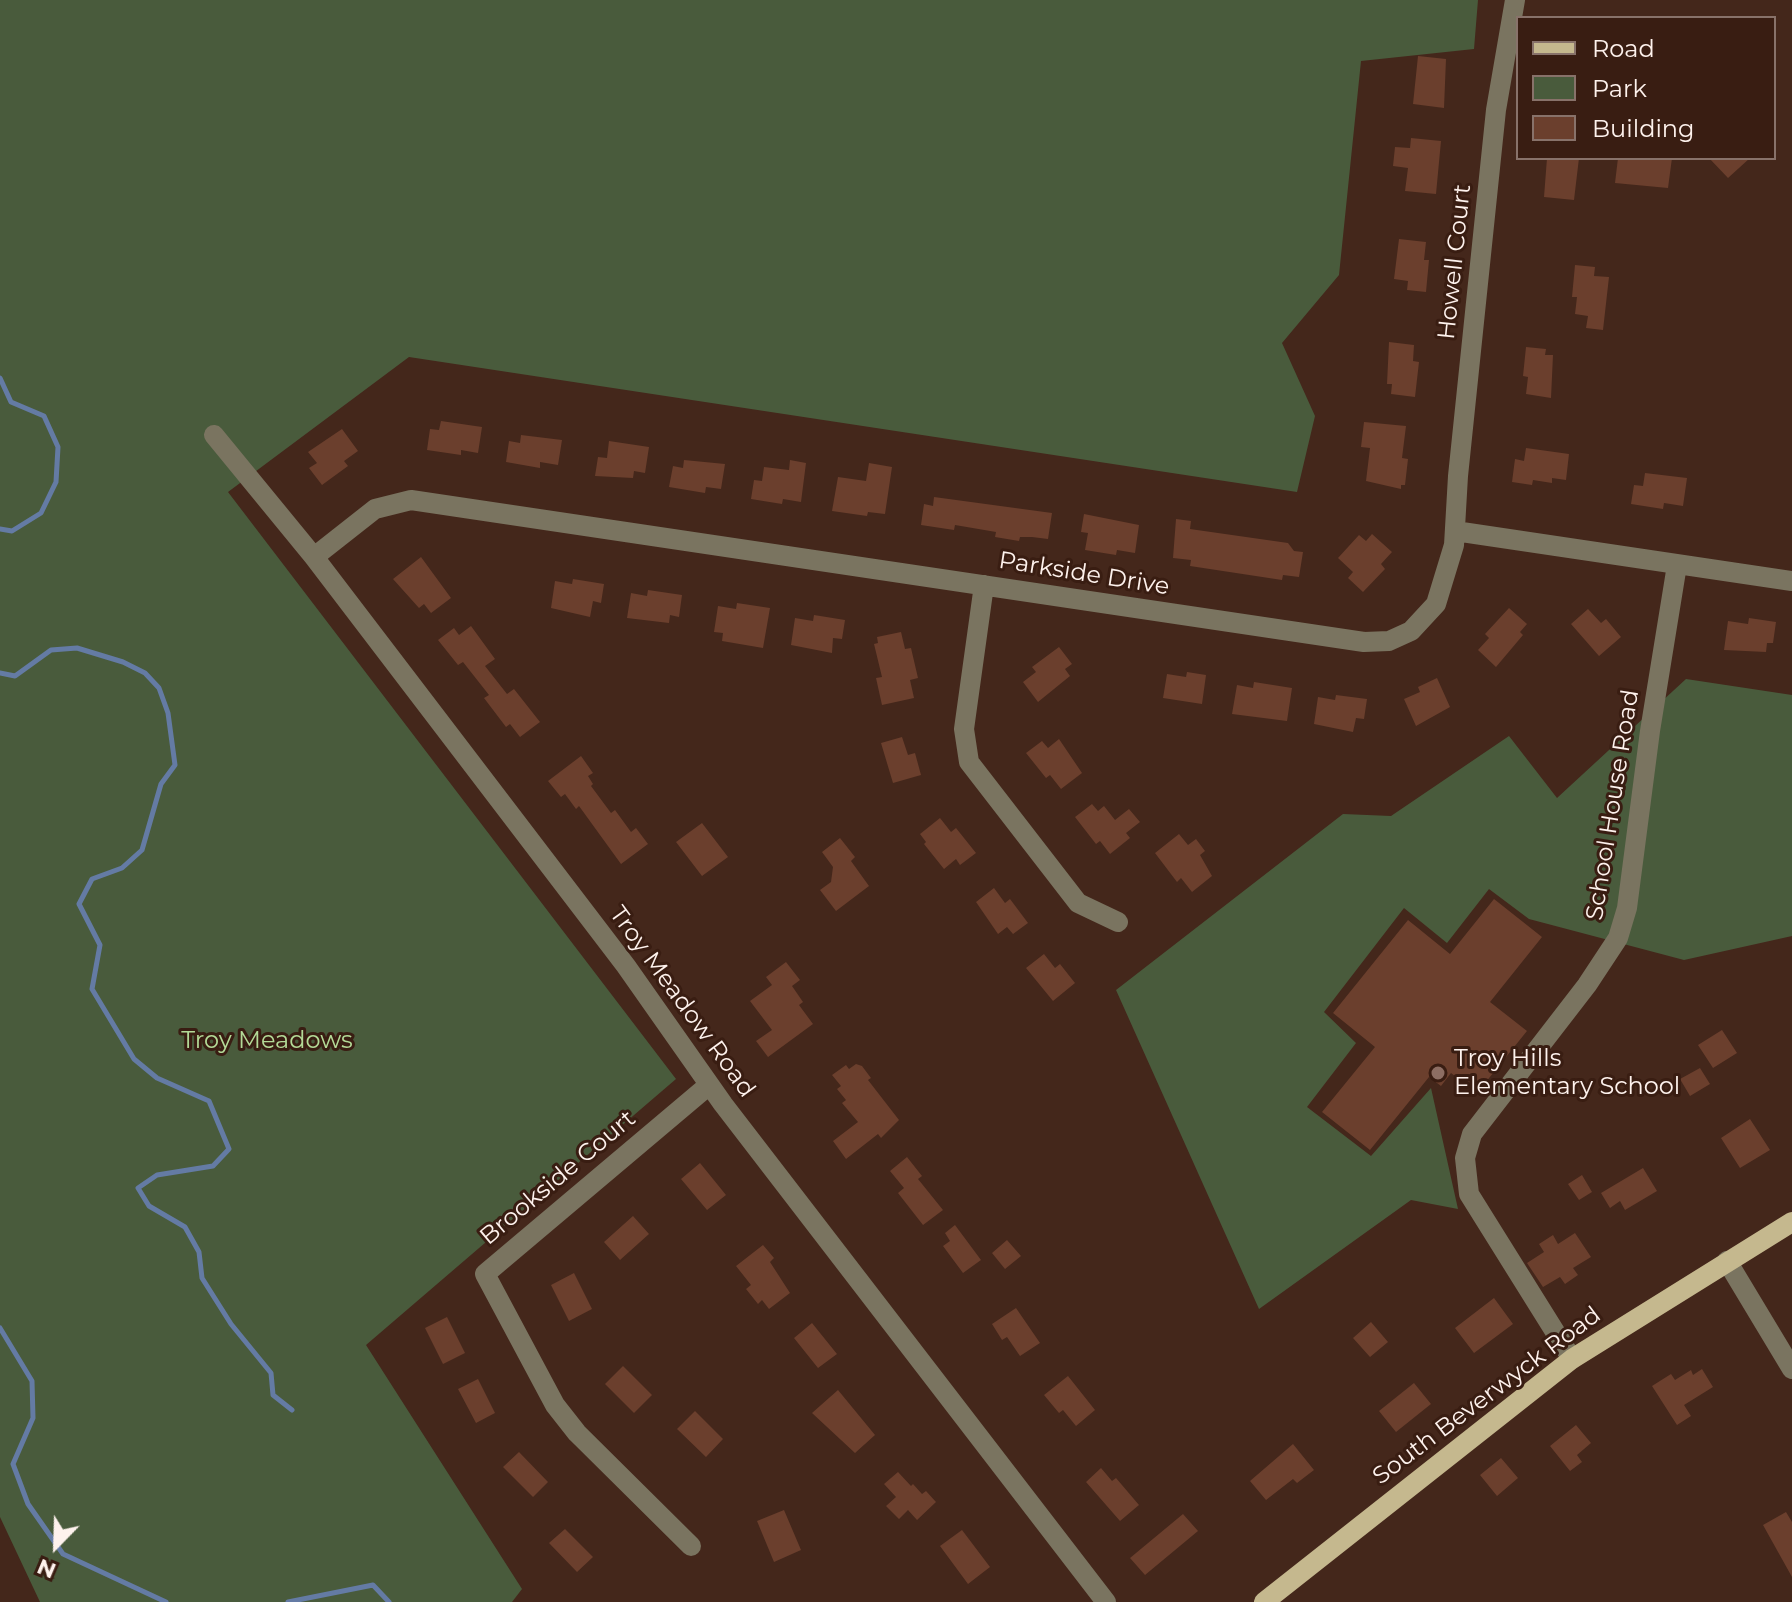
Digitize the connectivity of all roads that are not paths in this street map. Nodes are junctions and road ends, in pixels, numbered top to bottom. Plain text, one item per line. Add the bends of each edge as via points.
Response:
1 (1515, 0) edge
2 (1510, 84) edge
3 (214, 435) dead end
4 (1455, 531) junction
5 (314, 557) junction
6 (1677, 565) junction
7 (1792, 581) edge
8 (984, 585) junction
9 (1118, 922) dead end
10 (709, 1085) junction
11 (1792, 1222) edge
12 (1727, 1261) junction
13 (1572, 1359) junction
14 (1792, 1369) edge
15 (691, 1546) dead end
16 (1106, 1602) edge
17 (1264, 1602) edge

1 - 2 street, Howell Court
2 - 4 street, Howell Court via 1459,460
3 - 5 street, Troy Meadow Road
4 - 6 street
4 - 8 street, Parkside Drive via 1436,604 1411,631 1376,643
5 - 8 street, Parkside Drive via 375,509 411,500
5 - 10 street, Troy Meadow Road via 626,966
6 - 7 street
6 - 13 street, School House Road via 1627,908 1618,938 1472,1134 1464,1170 1469,1194 1488,1230
8 - 9 street via 964,729 969,762 1078,903
10 - 15 street, Brookside Court via 485,1274 555,1405
10 - 16 street, Troy Meadow Road
11 - 12 main road, South Beverwyck Road
12 - 13 main road, South Beverwyck Road
12 - 14 street
13 - 17 main road, South Beverwyck Road

